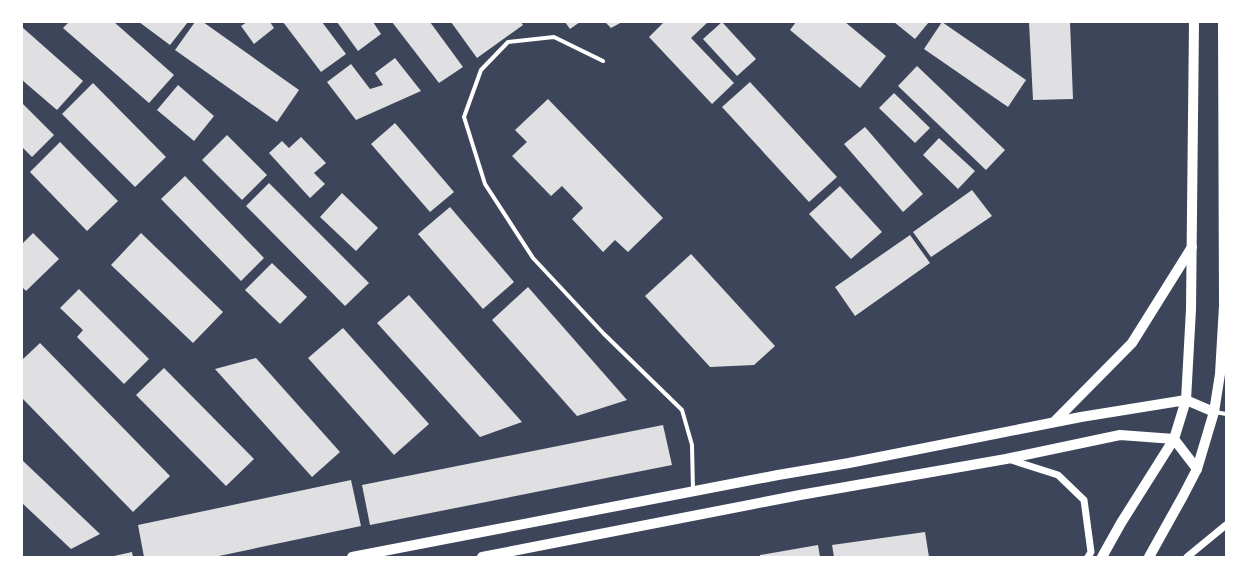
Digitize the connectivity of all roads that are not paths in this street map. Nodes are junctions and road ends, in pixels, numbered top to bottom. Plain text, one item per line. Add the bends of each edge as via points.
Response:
1 (1194, 22) edge
2 (1223, 22) edge
3 (603, 61) dead end
4 (1225, 176) edge
5 (1192, 247) junction
6 (1186, 400) junction
7 (1214, 412) junction
8 (1226, 414) edge
9 (1054, 422) junction
10 (1174, 439) junction
11 (1006, 459) junction
12 (1197, 469) junction
13 (694, 491) junction
14 (1226, 525) edge
15 (352, 557) edge
16 (482, 557) edge
17 (1088, 557) edge
18 (1102, 557) edge
19 (1149, 557) edge
20 (1187, 557) edge

1 - 5 main road
2 - 4 main road
3 - 13 street via 554,37 508,42 481,70 464,116 485,184 533,258 604,334 682,410 692,445
4 - 7 main road via 1224,306 1220,374
5 - 6 main road
5 - 9 main road via 1132,343
6 - 7 main road
6 - 9 main road
6 - 10 main road
7 - 8 street
7 - 12 main road
9 - 13 main road
10 - 11 main road via 1120,435
10 - 12 main road
10 - 18 main road
11 - 16 main road via 800,495
11 - 17 street via 1058,475 1084,500 1092,552
12 - 19 main road
13 - 15 main road
14 - 20 street

